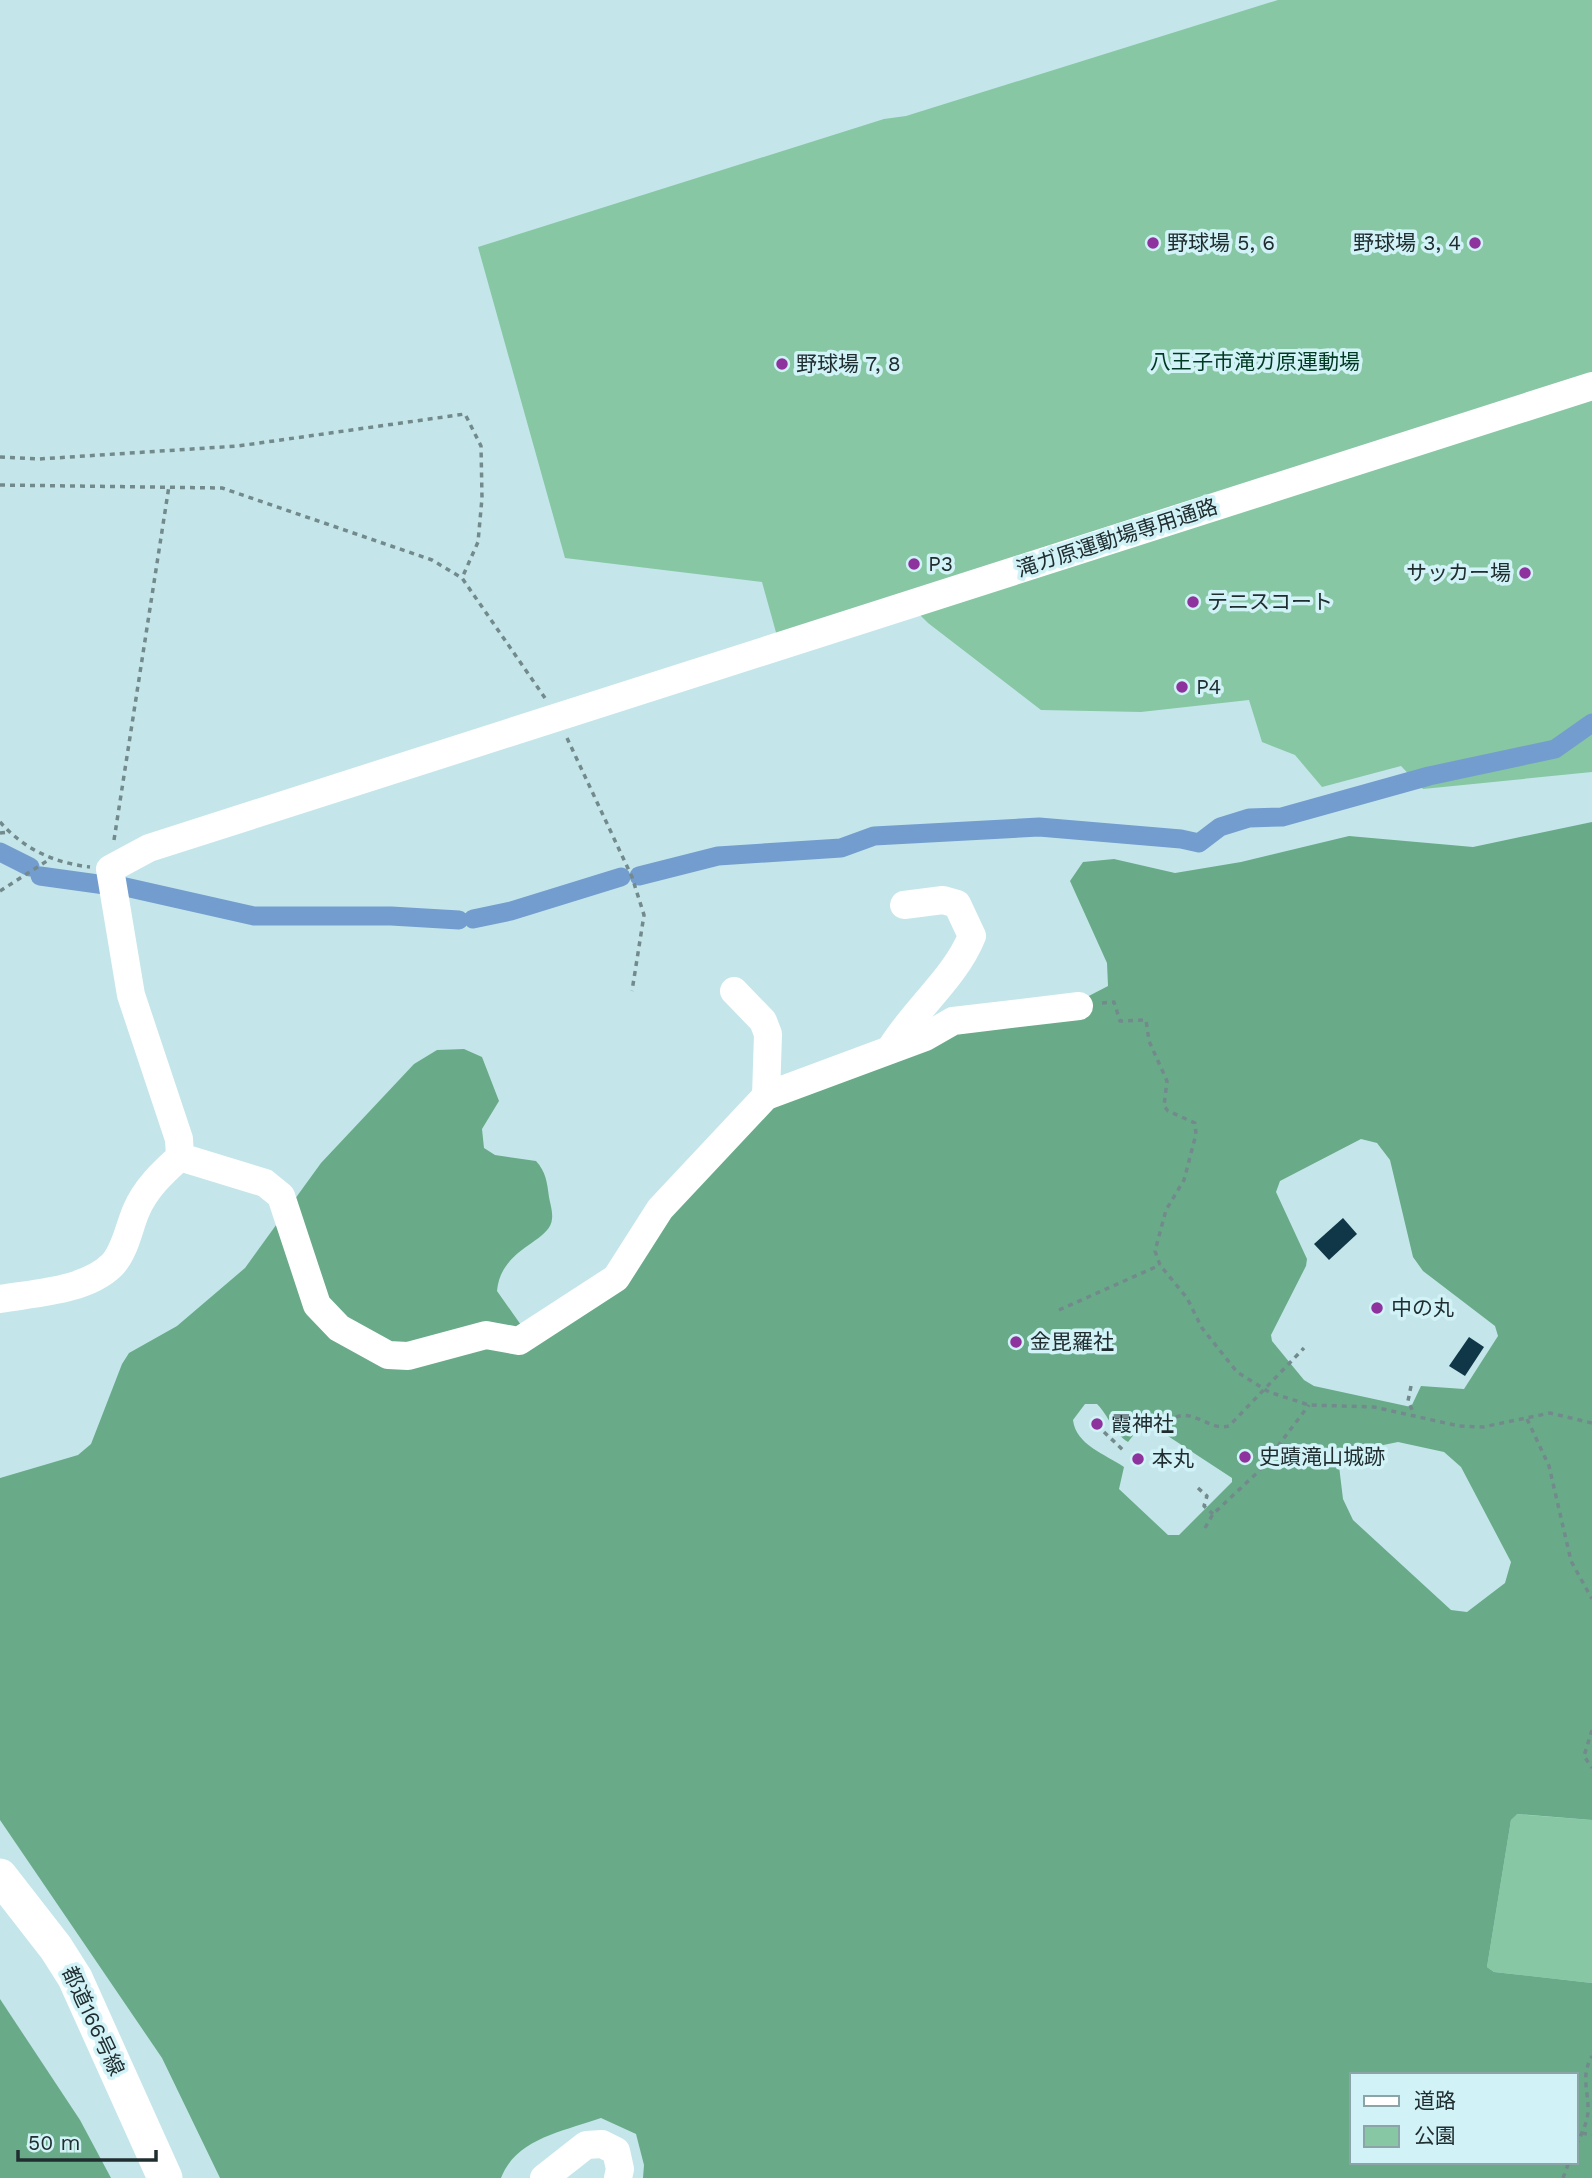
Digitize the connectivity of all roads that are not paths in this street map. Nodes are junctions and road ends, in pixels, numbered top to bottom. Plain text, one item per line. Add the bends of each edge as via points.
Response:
1 (1592, 386) edge
2 (904, 905) dead end
3 (734, 992) dead end
4 (1079, 1006) road end
5 (891, 1048) junction
6 (766, 1096) junction
7 (180, 1157) junction
8 (0, 1299) edge
9 (0, 1876) edge
10 (165, 2178) edge
11 (544, 2178) edge
12 (618, 2178) edge

1 - 7 street, 滝ガ原運動場専用通路 via 149,848 110,869 131,995 180,1139
2 - 5 street via 943,900 957,904 972,936 965,954
3 - 6 street via 763,1021 768,1034
4 - 5 street via 953,1021
5 - 6 street
6 - 7 street via 660,1209 616,1278 606,1286 525,1339 486,1335 408,1356 388,1355 339,1328 320,1310 281,1196 275,1190
7 - 8 street via 158,1177 136,1208 113,1264 93,1278 62,1288
9 - 10 main road, 都道166号線 via 75,1978
11 - 12 street via 586,2146 602,2144 616,2151

